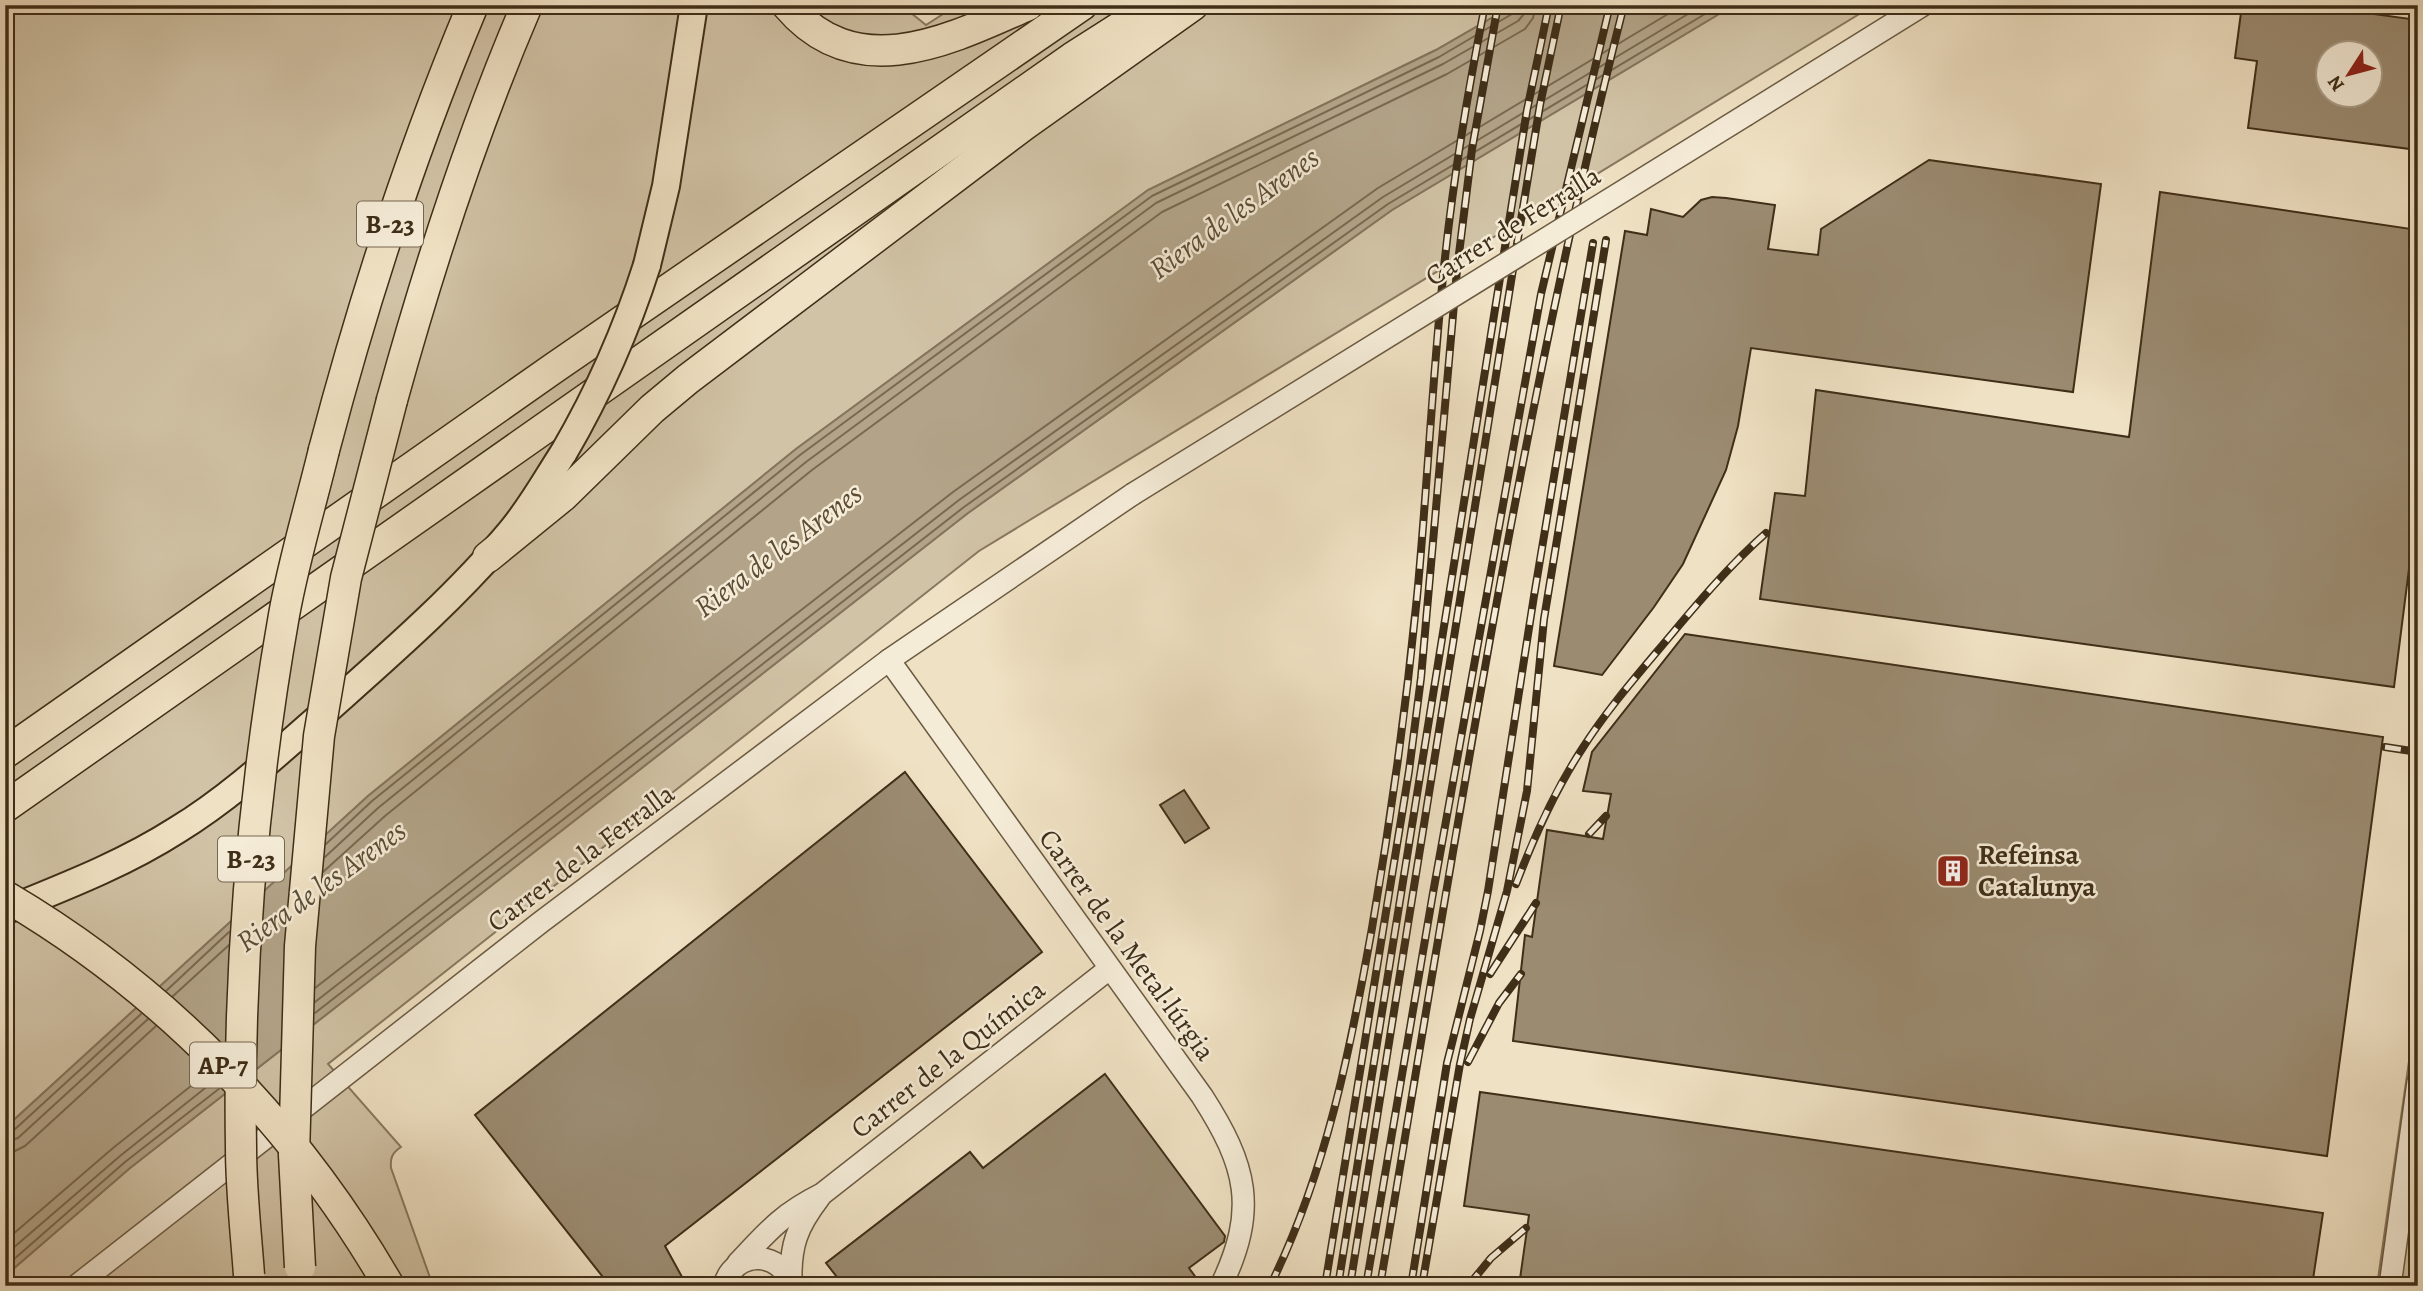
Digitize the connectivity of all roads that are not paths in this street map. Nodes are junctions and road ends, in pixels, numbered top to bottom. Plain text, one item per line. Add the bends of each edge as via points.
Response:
1 (473, 5) edge
2 (527, 5) edge
3 (694, 5) edge
4 (787, 5) edge
5 (1028, 5) edge
6 (1082, 5) edge
7 (1156, 5) edge
8 (1193, 5) edge
9 (1923, 5) edge
10 (1133, 494) joint
11 (488, 557) junction
12 (889, 660) junction
13 (5, 752) edge
14 (5, 807) edge
15 (5, 896) edge
16 (5, 911) edge
17 (1109, 969) junction
18 (2418, 1082) edge
19 (822, 1194) junction
20 (738, 1263) junction
21 (301, 1276) edge
22 (249, 1280) edge
23 (791, 1284) edge
24 (76, 1286) edge
25 (388, 1286) edge
26 (724, 1286) edge
27 (1221, 1286) edge
28 (2390, 1286) edge

1 - 22 highway, B-23, bridge via 384,240 324,450 283,624 246,919 241,1150
2 - 21 highway, B-23, bridge via 456,188 424,288 346,578 319,736 300,946 294,1155
3 - 11 main road, bridge via 666,186 626,328 564,452 521,518
4 - 5 highway via 824,36 877,52 910,50 956,37
6 - 13 highway
7 - 14 highway via 1050,73
8 - 11 highway via 1024,125 688,379 563,496
9 - 10 street, Carrer de Ferralla, bridge
10 - 12 street, Carrer de la Ferralla
11 - 16 main road via 421,626 209,808 123,860
12 - 17 street, Carrer de la Metal·lúrgia
12 - 24 street, Carrer de la Ferralla via 541,922
15 - 25 highway, AP-7, bridge via 55,925 125,978 228,1070 331,1195
17 - 19 street, Carrer de la Química
17 - 27 street, Carrer de la Metal·lúrgia via 1202,1097 1239,1168 1242,1226
18 - 28 street
19 - 20 street, Carrer de la Química via 777,1221
19 - 23 street, Carrer de la Química via 797,1230
20 - 23 street via 769,1259
20 - 26 street, Carrer de la Química

